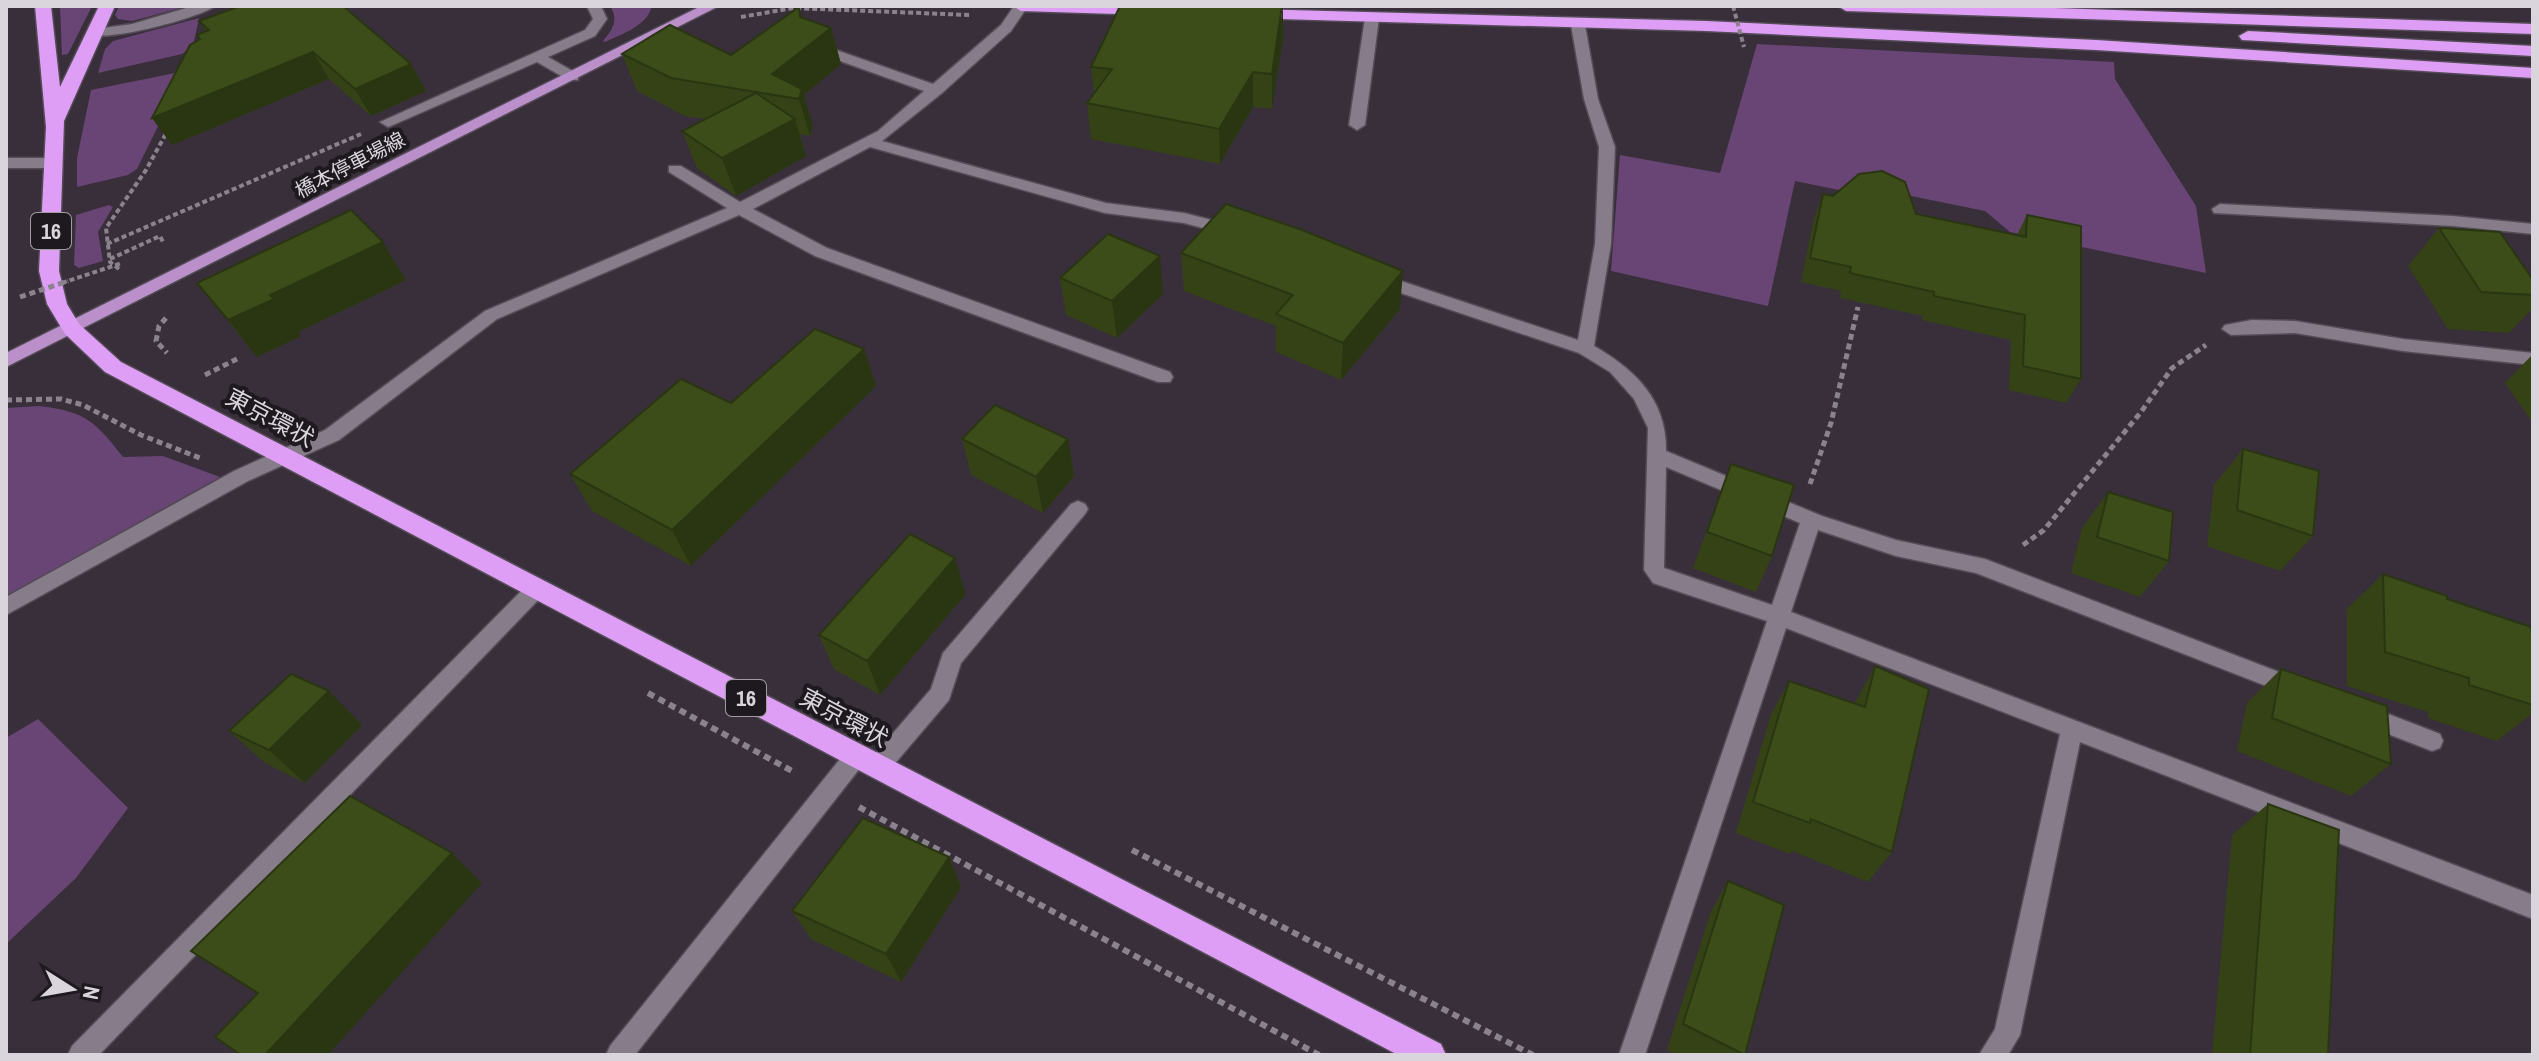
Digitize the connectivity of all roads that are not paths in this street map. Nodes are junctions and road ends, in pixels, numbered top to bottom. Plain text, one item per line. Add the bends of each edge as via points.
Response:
1 (43, 6) edge
2 (107, 6) edge
3 (208, 6) edge
4 (594, 6) edge
5 (712, 6) edge
6 (1021, 6) edge
7 (1846, 6) edge
8 (1863, 7) edge
9 (675, 8) edge
10 (1165, 11) edge
11 (1228, 13) edge
12 (1372, 18) junction
13 (1578, 25) junction
14 (2532, 29) edge
15 (94, 33) junction
16 (645, 40) junction
17 (817, 48) edge
18 (2533, 51) edge
19 (537, 56) junction
20 (2533, 73) edge
21 (573, 77) junction
22 (937, 90) junction
23 (388, 122) road end
24 (1357, 125) dead end
25 (55, 127) junction
26 (868, 142) junction
27 (6, 163) edge
28 (54, 163) junction
29 (675, 169) dead end
30 (740, 209) junction
31 (2220, 209) dead end
32 (2533, 229) edge
33 (1248, 236) edge
34 (1360, 273) edge
35 (72, 329) junction
36 (2231, 329) road end
37 (1585, 349) junction
38 (2533, 359) edge
39 (6, 361) edge
40 (1164, 377) dead end
41 (1658, 456) junction
42 (284, 457) junction
43 (1078, 509) dead end
44 (1812, 518) junction
45 (537, 588) junction
46 (6, 607) edge
47 (1779, 616) junction
48 (2315, 695) edge
49 (2344, 707) edge
50 (2072, 728) junction
51 (2432, 741) dead end
52 (867, 762) junction
53 (2533, 907) edge
54 (81, 1055) edge
55 (619, 1055) edge
56 (1430, 1055) edge
57 (1632, 1055) edge
58 (1992, 1055) edge

1 - 25 highway, 16
2 - 15 highway, 16
3 - 15 street via 133,28
4 - 19 street via 600,19 590,33
5 - 16 main road, 橋本停車場線
6 - 10 highway
6 - 22 street via 1006,28
7 - 8 highway
8 - 14 highway
8 - 18 highway
9 - 16 main road
11 - 12 highway
12 - 13 highway
12 - 24 street
13 - 20 highway via 2081,44
13 - 37 street via 1591,99 1607,147 1603,244
15 - 25 highway, 16
16 - 21 main road, 橋本停車場線
17 - 22 street
19 - 21 street
19 - 23 street
21 - 35 main road, 橋本停車場線
22 - 26 street
25 - 28 highway, 16
26 - 30 street
26 - 33 street via 1105,208 1184,218
27 - 28 street
28 - 35 highway, 16 via 49,271 57,304
29 - 30 street
30 - 40 street via 821,252
30 - 42 street via 491,315 332,435
31 - 32 street
34 - 37 street
35 - 39 main road, 橋本停車場線
35 - 42 highway, 東京環状 / 16 via 113,367
36 - 38 street via 2283,326
37 - 41 street via 1616,367 1642,396 1657,428
41 - 44 street
41 - 47 street via 1654,570 1660,577
42 - 45 highway, 東京環状 / 16
42 - 46 street
43 - 52 street via 951,659 941,693
44 - 47 street
44 - 48 street via 1883,544 1978,565
45 - 52 highway, 東京環状 / 16
45 - 54 street
47 - 50 street
47 - 57 street
49 - 51 street
50 - 53 street
50 - 58 street via 2007,1035
52 - 55 street via 828,790
52 - 56 highway, 東京環状 / 16

